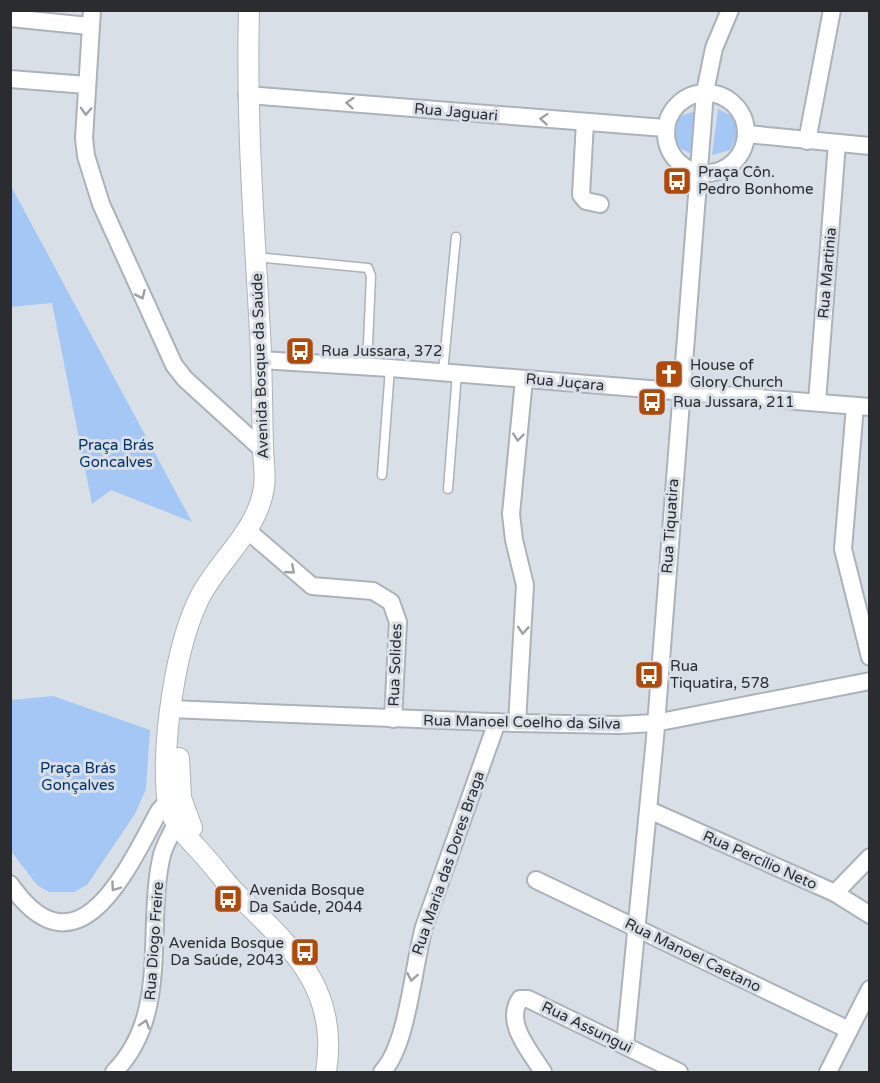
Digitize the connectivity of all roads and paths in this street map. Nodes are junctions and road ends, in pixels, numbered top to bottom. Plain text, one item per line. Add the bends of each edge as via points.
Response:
1 (250, 10) edge
2 (730, 10) edge
3 (832, 10) edge
4 (10, 18) edge
5 (90, 18) edge
6 (10, 79) edge
7 (87, 85) junction
8 (705, 92) junction
9 (251, 95) junction
10 (585, 122) junction
11 (665, 128) junction
12 (747, 134) junction
13 (807, 141) junction
14 (837, 143) junction
15 (870, 146) edge
16 (697, 173) junction
17 (600, 204) dead end
18 (456, 237) dead end
19 (256, 257) junction
20 (261, 360) junction
21 (367, 366) junction
22 (390, 368) junction
23 (450, 373) junction
24 (524, 379) junction
25 (680, 391) junction
26 (817, 402) junction
27 (862, 406) edge
28 (263, 450) junction
29 (382, 475) dead end
30 (448, 489) dead end
31 (248, 531) junction
32 (870, 657) edge
33 (870, 681) edge
34 (174, 706) junction
35 (393, 718) junction
36 (497, 723) junction
37 (517, 723) junction
38 (656, 723) junction
39 (177, 801) junction
40 (649, 810) junction
41 (176, 826) junction
42 (136, 852) junction
43 (870, 856) edge
44 (208, 860) junction
45 (159, 870) junction
46 (536, 880) dead end
47 (10, 884) edge
48 (835, 893) junction
49 (870, 915) edge
50 (637, 928) junction
51 (870, 989) edge
52 (849, 1030) junction
53 (625, 1045) junction
54 (114, 1072) edge
55 (326, 1072) edge
56 (382, 1072) edge
57 (543, 1072) edge
58 (679, 1072) edge
59 (828, 1072) edge

1 - 9 street, Avenida Bosque da Saúde
2 - 8 street, Rua Tiquatira via 714,48
3 - 13 street
4 - 5 street
5 - 7 street
6 - 7 street
7 -> 28 street via 84,138 90,172 170,356 185,379
8 - 11 street via 678,103
8 - 12 street via 721,95 735,104
8 - 16 street, Rua Tiquatira
10 -> 9 street, Rua Jaguari
9 - 19 street, Avenida Bosque da Saúde
10 - 11 street, Rua Jaguari
10 - 17 street via 581,195 586,201
11 - 16 street via 674,159 686,170
12 - 13 street
12 - 16 street via 742,152 730,165 715,173
13 - 14 street
14 - 15 street
14 - 26 street, Rua Martinia
16 - 25 street, Rua Tiquatira
18 - 23 lane
19 - 20 street, Avenida Bosque da Saúde
19 - 21 lane via 368,268 371,276
20 - 21 street, Rua Juçara
20 - 28 street, Avenida Bosque da Saúde
21 - 22 street, Rua Juçara
22 - 23 street, Rua Juçara
22 - 29 lane
23 - 24 street, Rua Juçara
23 - 30 lane
24 - 25 street, Rua Juçara
24 -> 37 street via 511,514 525,585
25 - 26 street, Rua Juçara
25 - 38 street, Rua Tiquatira
26 - 27 street, Rua Juçara
27 - 32 street via 843,549
28 - 31 street, Avenida Bosque da Saúde via 265,484 261,504
31 - 34 street, Avenida Bosque da Saúde via 202,594 190,620
31 -> 35 street, Rua Solides via 312,586 373,591 391,602 398,622
33 - 38 street, Rua Manoel Coelho da Silva
34 - 35 street, Rua Manoel Coelho da Silva
34 - 39 street, Avenida Bosque da Saúde
35 - 36 street, Rua Manoel Coelho da Silva
36 - 37 street, Rua Manoel Coelho da Silva
36 -> 56 street, Rua Maria das Dores Braga via 424,927 402,1033
37 - 38 street, Rua Manoel Coelho da Silva
38 - 40 street, Rua Tiquatira
39 - 41 street, Avenida Bosque da Saúde
39 - 42 street via 159,811
39 - 44 street, Avenida Bosque da Saúde
40 - 48 street, Rua Percílio Neto
40 - 50 street, Rua Tiquatira
41 - 44 street, Avenida Bosque da Saúde
41 - 45 street, Rua Diogo Freire via 163,850
42 - 45 street via 149,854
42 -> 47 street via 100,906 65,922 33,913
43 - 48 street
44 - 55 street, Avenida Bosque da Saúde via 291,948 314,980 326,1011 330,1046
54 -> 45 street, Rua Diogo Freire via 131,1053 147,1018
46 - 50 street, Rua Manoel Caetano
48 - 49 street, Rua Percílio Neto
50 - 52 street, Rua Manoel Caetano
50 - 53 street, Rua Tiquatira
51 - 52 street
52 - 59 street
53 - 57 street, Rua Assungui via 528,999 520,999 514,1018
53 - 58 street, Rua Assungui

